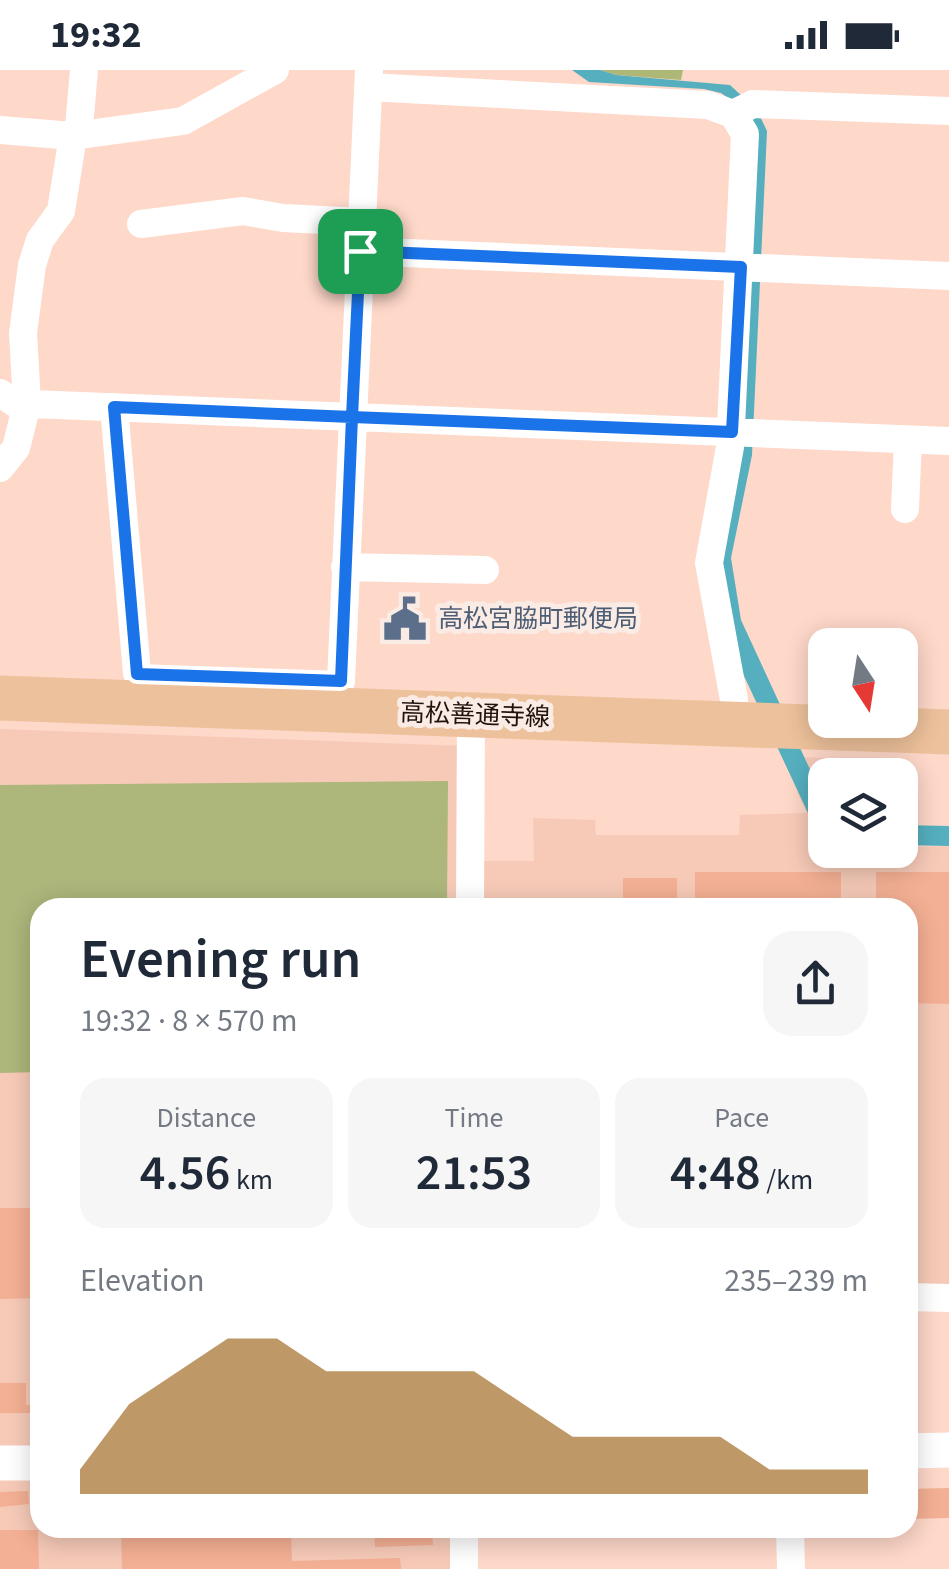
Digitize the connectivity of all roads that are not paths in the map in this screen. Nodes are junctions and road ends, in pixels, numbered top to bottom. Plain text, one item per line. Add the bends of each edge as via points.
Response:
1 (84, 70) edge
2 (275, 70) edge
3 (367, 74) edge
4 (741, 110) junction
5 (949, 111) edge
6 (0, 130) edge
7 (73, 136) junction
8 (362, 222) junction
9 (141, 224) dead end
10 (360, 251) junction
11 (749, 267) junction
12 (949, 276) edge
13 (0, 394) edge
14 (27, 404) junction
15 (114, 407) junction
16 (352, 417) junction
17 (742, 433) junction
18 (908, 440) junction
19 (949, 441) edge
20 (0, 468) edge
21 (904, 510) dead end
22 (346, 567) junction
23 (485, 570) dead end
24 (0, 668) edge
25 (137, 674) junction
26 (341, 681) junction
27 (0, 698) edge
28 (734, 700) junction
29 (808, 703) edge
30 (918, 709) edge
31 (949, 711) edge
32 (471, 715) junction
33 (949, 732) edge
34 (470, 898) edge
35 (918, 1298) edge
36 (949, 1298) edge
37 (918, 1450) edge
38 (949, 1450) edge
39 (30, 1463) edge
40 (0, 1464) edge
41 (464, 1538) edge
42 (790, 1538) edge
43 (464, 1569) edge
44 (790, 1569) edge

1 - 7 street
2 - 7 street via 183,121
3 - 4 street
3 - 8 street
4 - 5 street
4 - 11 street
6 - 7 street
7 - 14 street via 61,211 32,265 22,333
8 - 9 street via 242,211
8 - 10 street
10 - 11 street
10 - 16 street
11 - 12 street
11 - 17 street
13 - 14 street
14 - 15 street
14 - 20 street via 16,448
15 - 16 street
15 - 25 street
16 - 17 street
16 - 22 street
17 - 18 street
17 - 28 street via 709,562
18 - 19 street
18 - 21 street
22 - 23 street
22 - 26 street
24 - 25 main road, 高松善通寺線
25 - 26 main road, 高松善通寺線
26 - 28 main road, 高松善通寺線
27 - 32 main road, 高松善通寺線
28 - 29 main road, 高松善通寺線
30 - 31 main road
32 - 33 main road, 高松善通寺線
32 - 34 street
35 - 36 street
37 - 38 street
39 - 40 street
41 - 43 street
42 - 44 street

